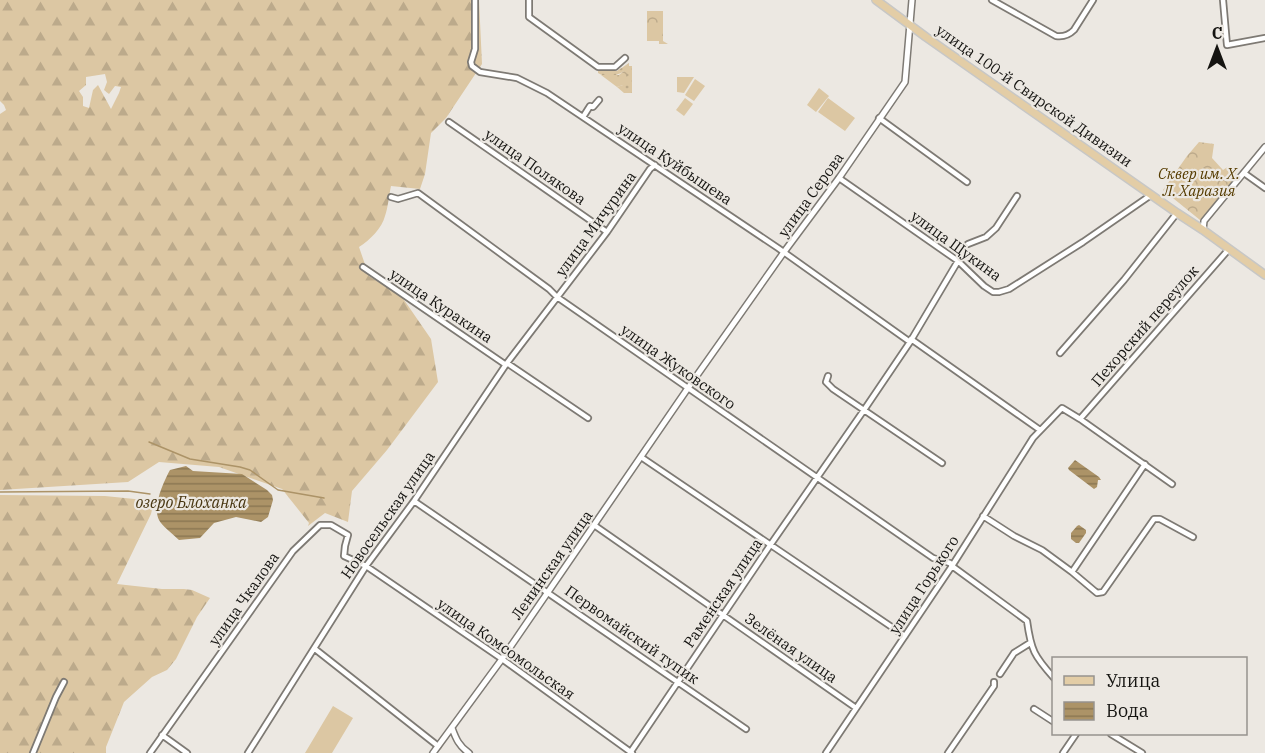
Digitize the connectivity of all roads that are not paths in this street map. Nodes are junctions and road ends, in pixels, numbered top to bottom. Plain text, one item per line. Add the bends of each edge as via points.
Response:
1 (475, 0) edge
2 (529, 0) edge
3 (876, 0) edge
4 (912, 0) edge
5 (992, 0) edge
6 (1093, 0) edge
7 (1223, 0) edge
8 (910, 25) junction
9 (1265, 38) edge
10 (625, 58) dead end
11 (599, 100) dead end
12 (583, 117) junction
13 (879, 118) junction
14 (450, 122) dead end
15 (1265, 147) edge
16 (655, 165) junction
17 (1244, 173) junction
18 (839, 178) junction
19 (968, 182) dead end
20 (1265, 188) edge
21 (1151, 195) junction
22 (1017, 196) dead end
23 (391, 197) dead end
24 (1178, 213) junction
25 (1203, 230) junction
26 (607, 232) junction
27 (968, 244) dead end
28 (1229, 249) junction
29 (784, 252) junction
30 (958, 261) junction
31 (363, 267) dead end
32 (1265, 275) edge
33 (558, 297) junction
34 (910, 341) junction
35 (1060, 353) dead end
36 (507, 364) junction
37 (828, 376) dead end
38 (688, 388) junction
39 (864, 410) junction
40 (588, 418) dead end
41 (1080, 419) junction
42 (1040, 430) junction
43 (641, 457) junction
44 (942, 463) dead end
45 (1145, 464) junction
46 (817, 478) junction
47 (1172, 484) dead end
48 (414, 501) junction
49 (983, 516) junction
50 (594, 525) junction
51 (1193, 537) dead end
52 (771, 544) junction
53 (366, 566) junction
54 (952, 566) junction
55 (1072, 572) junction
56 (548, 592) junction
57 (723, 615) junction
58 (905, 636) junction
59 (1030, 643) junction
60 (315, 649) junction
61 (502, 659) junction
62 (1000, 674) dead end
63 (1052, 677) edge
64 (678, 681) junction
65 (64, 682) dead end
66 (994, 682) dead end
67 (856, 708) junction
68 (1034, 709) dead end
69 (1052, 721) edge
70 (452, 728) junction
71 (746, 729) dead end
72 (162, 735) junction
73 (1073, 735) edge
74 (1113, 735) edge
75 (438, 746) junction
76 (33, 753) edge
77 (150, 753) edge
78 (187, 753) edge
79 (248, 753) edge
80 (433, 753) edge
81 (469, 753) edge
82 (631, 753) edge
83 (826, 753) edge
84 (948, 753) edge
85 (1063, 753) edge
86 (1142, 753) edge

1 - 12 street, улица Куйбышева via 472,66 480,72 517,78
2 - 10 street via 529,17 598,67 615,67
3 - 8 main road, улица 100-й Свирской Дивизии
4 - 8 street, улица Серова
5 - 6 street via 1062,37 1071,33
7 - 9 street via 1227,45
8 - 13 street, улица Серова via 905,82
8 - 21 main road, улица 100-й Свирской Дивизии
11 - 12 street
12 - 16 street, улица Куйбышева
13 - 18 street, улица Серова
13 - 19 street
14 - 26 street, улица Полякова
15 - 17 street
16 - 26 street, улица Мичурина
16 - 29 street, улица Куйбышева
17 - 20 street
17 - 25 street via 1204,221
18 - 29 street, улица Серова
18 - 30 street, улица Щукина
21 - 24 main road, улица 100-й Свирской Дивизии
21 - 30 street, улица Щукина via 1009,289 993,292
22 - 27 street via 996,228
23 - 33 street, улица Жуковского via 418,194
24 - 25 main road, улица 100-й Свирской Дивизии
24 - 35 street
25 - 28 main road, улица 100-й Свирской Дивизии
26 - 33 street, улица Мичурина
28 - 32 main road, улица 100-й Свирской Дивизии
28 - 41 street, Пехорский переулок
29 - 34 street, улица Куйбышева
29 - 38 street, улица Серова
30 - 34 street, Раменская улица
31 - 36 street, улица Куракина
33 - 36 street, Новосельская улица
33 - 38 street, улица Жуковского
34 - 39 street, Раменская улица
34 - 42 street
36 - 40 street, улица Куракина
36 - 48 street, Новосельская улица
37 - 39 street via 826,382 833,389
38 - 43 street, Ленинская улица
38 - 46 street, улица Жуковского
39 - 44 street
39 - 46 street, Раменская улица
41 - 42 street, улица Горького via 1062,408
41 - 45 street
42 - 49 street, улица Горького
43 - 50 street, Ленинская улица
43 - 52 street
45 - 47 street
45 - 55 street
46 - 52 street, Раменская улица
46 - 54 street, улица Жуковского via 933,558
48 - 53 street, Новосельская улица
48 - 56 street, Первомайский тупик
49 - 54 street, улица Горького
49 - 55 street
50 - 56 street, Ленинская улица
50 - 57 street, Зелёная улица
51 - 55 street via 1154,519 1103,592 1096,593
52 - 57 street, Раменская улица
52 - 58 street
53 - 60 street, Новосельская улица
53 - 61 street, улица Комсомольская
53 - 72 street, улица Чкалова via 344,556 348,536 331,525 320,525 293,551
54 - 58 street, улица Горького
54 - 59 street, улица Жуковского via 1027,621
56 - 61 street, Ленинская улица
56 - 64 street, Первомайский тупик
57 - 64 street, Раменская улица
57 - 67 street, Зелёная улица
58 - 67 street, улица Горького
59 - 62 street via 1014,653
59 - 63 street, улица Жуковского via 1038,661
60 - 75 street
60 - 79 street, Новосельская улица
61 - 70 street, Ленинская улица
61 - 82 street, улица Комсомольская
64 - 71 street, Первомайский тупик
64 - 82 street, Раменская улица
65 - 76 street
66 - 84 street
67 - 83 street, улица Горького
68 - 69 street
70 - 75 street, Ленинская улица
70 - 81 street via 457,742
72 - 77 street, улица Чкалова
72 - 78 street
73 - 85 street
74 - 86 street
75 - 80 street, Ленинская улица

